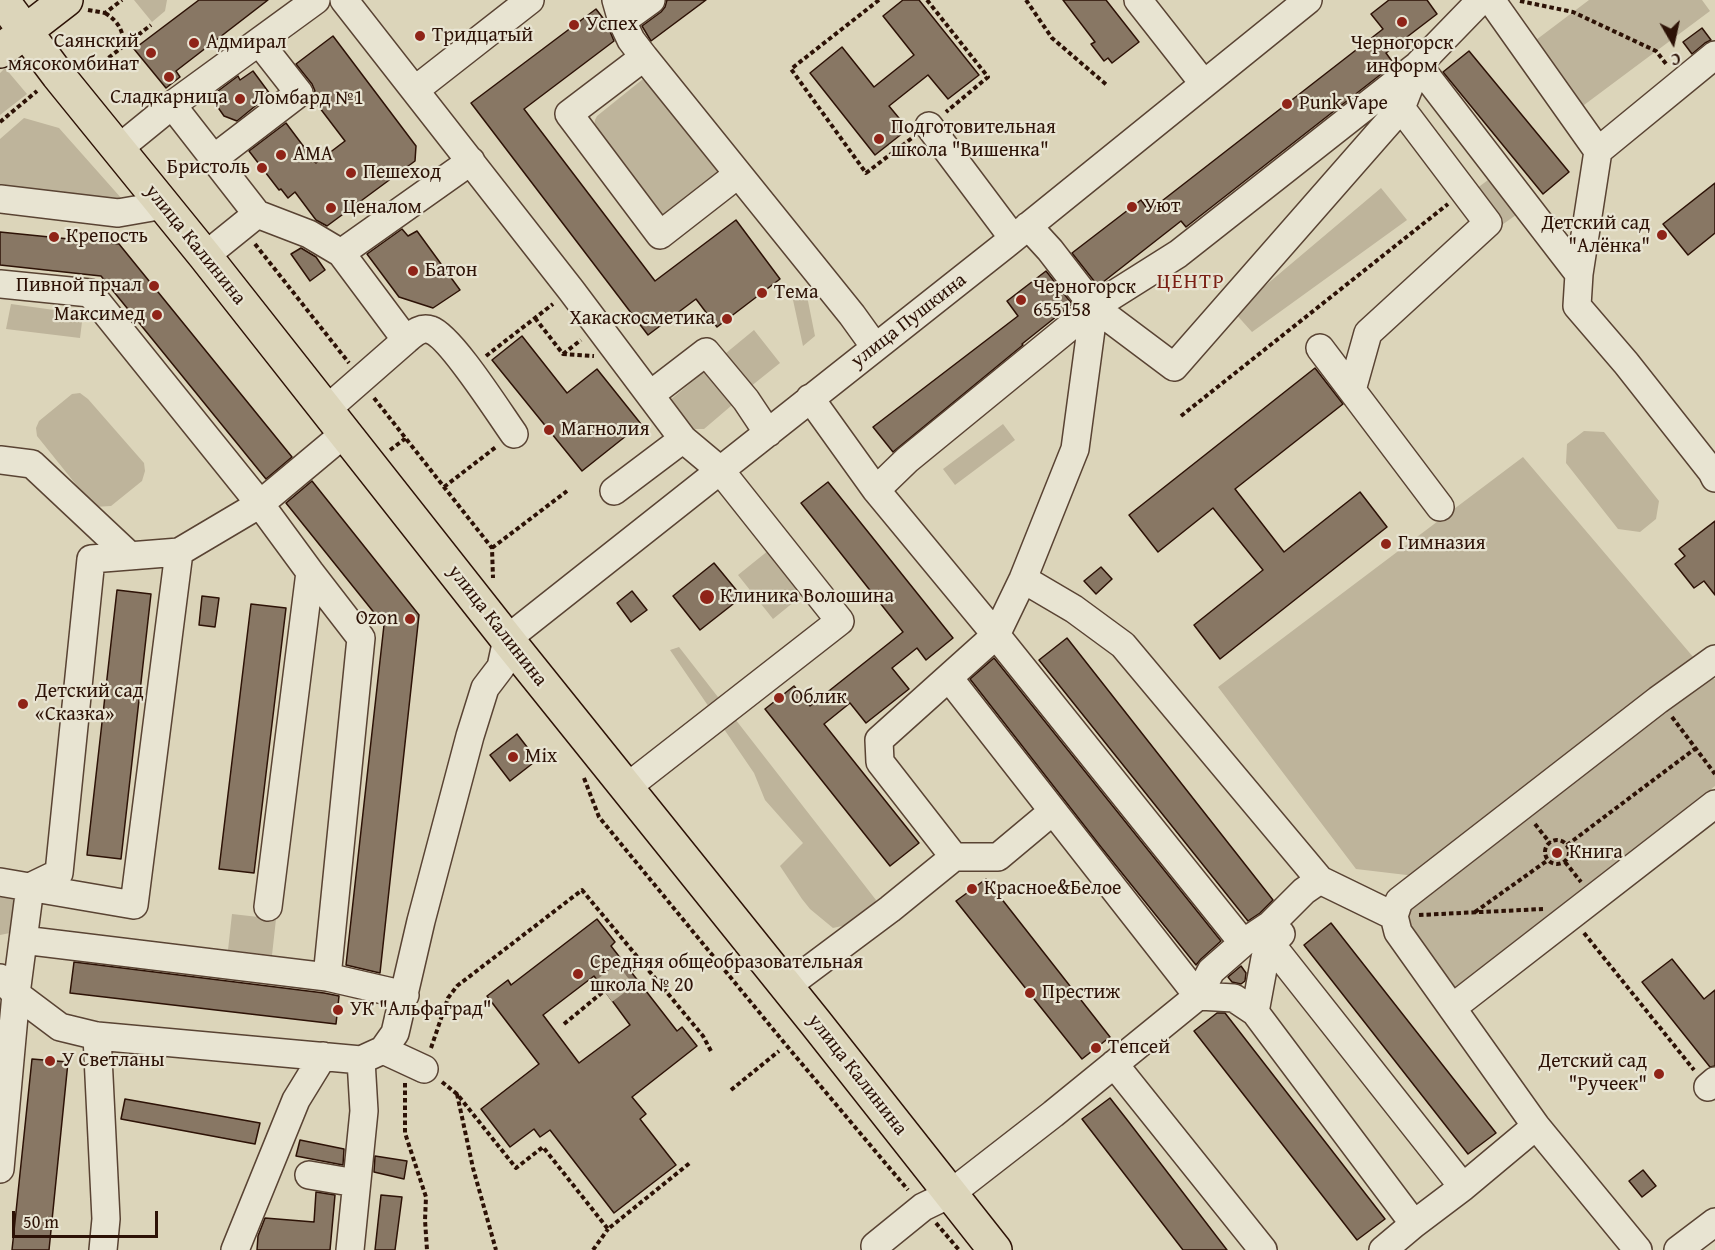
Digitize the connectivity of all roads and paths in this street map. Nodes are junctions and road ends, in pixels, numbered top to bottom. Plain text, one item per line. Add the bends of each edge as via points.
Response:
1 (2, 0) edge
2 (122, 0) edge
3 (316, 0) edge
4 (344, 0) edge
5 (530, 0) edge
6 (651, 0) edge
7 (879, 0) edge
8 (927, 0) edge
9 (1026, 0) edge
10 (1138, 0) edge
11 (1308, 0) edge
12 (1481, 0) edge
13 (1491, 0) edge
14 (1516, 0) edge
15 (77, 5) edge
16 (619, 6) edge
17 (105, 13) junction
18 (151, 25) dead end
19 (25, 31) junction
20 (259, 42) junction
21 (124, 46) junction
22 (0, 51) edge
23 (1715, 55) edge
24 (644, 57) junction
25 (72, 63) dead end
26 (1418, 65) junction
27 (1681, 82) junction
28 (1204, 84) junction
29 (1108, 86) dead end
30 (415, 90) junction
31 (37, 91) dead end
32 (172, 105) junction
33 (1401, 108) junction
34 (0, 122) edge
35 (929, 126) junction
36 (118, 149) junction
37 (1598, 151) junction
38 (213, 159) junction
39 (471, 161) junction
40 (737, 174) junction
41 (1465, 191) junction
42 (0, 199) edge
43 (164, 205) junction
44 (249, 220) junction
45 (1021, 232) junction
46 (341, 253) junction
47 (205, 256) junction
48 (1579, 274) junction
49 (0, 284) edge
50 (571, 290) junction
51 (1094, 307) junction
52 (535, 318) junction
53 (406, 339) junction
54 (875, 348) junction
55 (1320, 348) dead end
56 (622, 358) junction
57 (469, 370) junction
58 (361, 379) junction
59 (1352, 390) junction
60 (650, 395) junction
61 (810, 398) junction
62 (381, 408) dead end
63 (1181, 416) dead end
64 (335, 422) junction
65 (768, 433) junction
66 (514, 434) dead end
67 (683, 439) junction
68 (0, 460) edge
69 (480, 460) dead end
70 (720, 470) junction
71 (1714, 473) edge
72 (444, 487) junction
73 (876, 490) junction
74 (567, 491) dead end
75 (614, 491) dead end
76 (260, 504) junction
77 (1440, 507) dead end
78 (492, 548) junction
79 (178, 552) junction
80 (130, 556) junction
81 (310, 573) junction
82 (1023, 579) junction
83 (493, 584) dead end
84 (996, 635) junction
85 (507, 639) junction
86 (1715, 659) edge
87 (949, 678) junction
88 (1658, 700) junction
89 (1695, 748) junction
90 (581, 769) dead end
91 (1715, 774) edge
92 (626, 788) junction
93 (1715, 804) edge
94 (1053, 811) junction
95 (1567, 845) junction
96 (954, 857) junction
97 (1548, 860) junction
98 (0, 882) edge
99 (1327, 884) junction
100 (30, 887) junction
101 (267, 907) dead end
102 (1576, 912) junction
103 (1474, 913) junction
104 (1394, 916) junction
105 (23, 940) junction
106 (1243, 943) junction
107 (1270, 943) junction
108 (643, 962) junction
109 (631, 971) tunnel mouth
110 (327, 977) junction
111 (8, 986) edge
112 (786, 986) junction
113 (604, 991) tunnel mouth
114 (405, 995) junction
115 (1198, 996) junction
116 (1452, 1008) junction
117 (1255, 1012) junction
118 (564, 1024) dead end
119 (97, 1036) junction
120 (779, 1051) dead end
121 (712, 1053) dead end
122 (324, 1056) junction
123 (393, 1060) junction
124 (1114, 1064) junction
125 (1711, 1084) edge
126 (731, 1090) dead end
127 (457, 1094) junction
128 (1536, 1126) junction
129 (691, 1162) dead end
130 (0, 1169) edge
131 (309, 1175) dead end
132 (356, 1183) junction
133 (1463, 1187) junction
134 (936, 1200) junction
135 (1715, 1222) edge
136 (1414, 1224) junction
137 (608, 1229) junction
138 (875, 1246) dead end
139 (103, 1250) edge
140 (236, 1250) edge
141 (350, 1250) edge
142 (427, 1250) edge
143 (496, 1250) edge
144 (593, 1250) edge
145 (959, 1250) edge
146 (994, 1250) edge
147 (1263, 1250) edge
148 (1383, 1250) edge
149 (1638, 1250) edge
150 (1678, 1250) edge

1 - 19 main road, улица Калинина
2 - 17 path
3 - 20 street
4 - 30 street
5 - 30 street
6 - 16 street
7 - 35 path via 791,69 866,173
8 - 35 path via 988,77
9 - 29 path via 1052,38
10 - 28 street
11 - 28 street, улица Пушкина
12 - 26 street
13 - 37 street
14 - 27 path via 1574,12 1656,51
15 - 17 path
15 - 19 main road
16 - 24 street via 631,40
17 - 21 path via 120,27
18 - 21 path
19 - 22 main road
19 - 36 main road, улица Калинина
20 - 32 street
20 - 38 street via 299,93
21 - 25 path via 103,62
23 - 27 street
24 - 40 street
24 - 40 street via 569,114 660,235
26 - 33 street
26 - 48 street
26 - 51 street via 1178,254
27 - 37 street
28 - 45 street, улица Пушкина
30 - 39 street
31 - 34 path
32 - 36 street
32 - 38 street
33 - 41 street
33 - 51 street via 1174,367
35 - 45 street
36 - 43 main road, улица Калинина
37 - 48 street
38 - 44 street
39 - 46 street
39 - 50 street
40 - 54 street
41 - 59 street via 1488,223 1368,333
41 - 63 path
42 - 43 street via 118,213
43 - 47 main road, улица Калинина
44 - 46 street via 309,234
44 - 47 street
44 - 58 path
45 - 51 street via 1050,250
45 - 54 street, улица Пушкина
46 - 53 street
47 - 64 main road, улица Калинина
48 - 71 street via 1576,306
49 - 76 street via 90,293
50 - 52 path
50 - 56 street
51 - 73 street via 907,460
51 - 82 street via 1075,449
52 - 56 path via 563,354
52 - 57 path
53 - 57 street via 419,330 431,330 446,341
53 - 58 street
54 - 61 street, улица Пушкина
55 - 59 street
56 - 60 street
57 - 66 street
58 - 64 street
59 - 77 street
60 - 65 street via 706,352
60 - 67 street
61 - 65 street, улица Пушкина
61 - 73 street
62 - 72 path
64 - 76 street
64 - 85 main road, улица Калинина
65 - 70 street, улица Пушкина
67 - 70 street
67 - 75 street
68 - 80 street via 32,464
69 - 72 path
70 - 85 street, улица Пушкина
70 - 92 street via 840,621
72 - 78 path
73 - 84 street
74 - 78 path
76 - 79 street
76 - 81 street
78 - 83 path
79 - 80 street
79 - 100 street via 134,905
80 - 100 street via 91,559 59,873
81 - 101 street
81 - 110 street via 362,638
82 - 84 street
82 - 99 street via 1124,645
84 - 87 street
84 - 106 street
85 - 92 main road, улица Калинина
85 - 114 street via 501,667 485,688 470,736
86 - 88 street
87 - 94 street
87 - 96 street via 879,740 880,762
88 - 89 path
88 - 104 street via 1399,901
89 - 91 path
89 - 95 path
90 - 134 path via 599,817 786,1045
92 - 112 main road, улица Калинина
93 - 102 street
94 - 96 street via 998,856
94 - 115 street
95 - 97 path via 1569,856 1565,862
95 - 97 path via 1561,841 1550,843 1545,853
96 - 112 street
97 - 103 path
98 - 100 street
99 - 104 street
99 - 106 street via 1304,891 1270,925
99 - 107 street
100 - 105 street
102 - 103 path
102 - 116 street
102 - 125 path
103 - 104 path
104 - 116 street via 1398,932
105 - 110 street
105 - 111 street
106 - 115 street via 1211,971
107 - 117 street
107 - 133 street
108 - 109 path
108 - 121 path via 703,1036
108 - 123 path via 582,890 457,986
110 - 114 street
111 - 119 street via 60,1027
111 - 130 street
112 - 134 main road, улица Калинина
113 - 118 path
114 - 123 street
115 - 117 street via 1234,998
115 - 124 street
116 - 128 street
117 - 136 street
119 - 122 street
119 - 139 street via 106,1219
120 - 126 path
122 - 123 street
122 - 140 street via 296,1100
123 - 127 path
123 - 132 street via 364,1111
123 - 142 path via 405,1133 426,1197
124 - 134 street
124 - 147 street
127 - 137 path via 516,1168 543,1147
127 - 143 path
128 - 133 street
128 - 149 street
129 - 137 path
131 - 132 street
132 - 141 street
133 - 136 street
134 - 138 street
134 - 145 path
134 - 146 main road, улица Калинина
135 - 150 street
136 - 148 street
137 - 144 path

